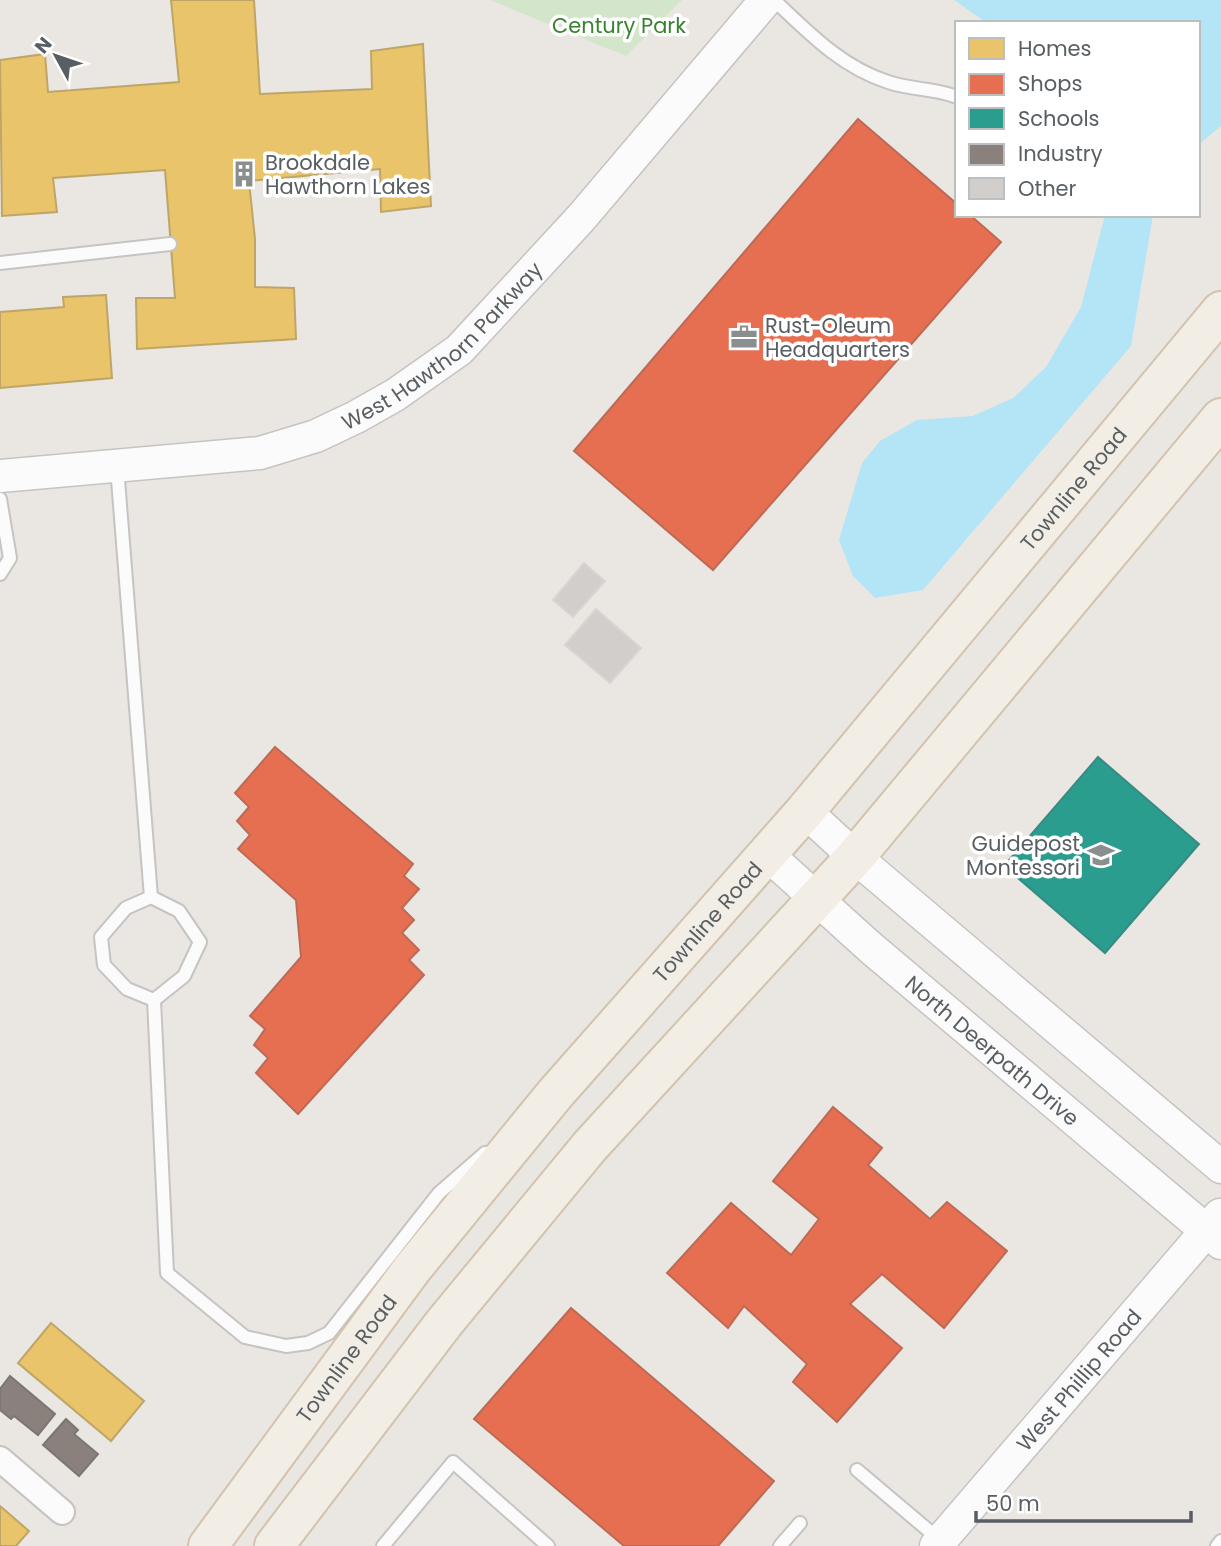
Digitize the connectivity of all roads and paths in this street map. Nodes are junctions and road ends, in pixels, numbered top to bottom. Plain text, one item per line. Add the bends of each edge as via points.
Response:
1 (766, 0) edge
2 (774, 0) edge
3 (955, 96) edge
4 (170, 244) dead end
5 (0, 263) edge
6 (1221, 311) edge
7 (1221, 418) edge
8 (117, 466) junction
9 (0, 476) edge
10 (0, 499) edge
11 (0, 574) edge
12 (805, 811) junction
13 (767, 854) junction
14 (855, 857) junction
15 (151, 897) junction
16 (816, 899) junction
17 (154, 1000) junction
18 (555, 1094) junction
19 (502, 1139) dead end
20 (492, 1148) dead end
21 (1221, 1167) edge
22 (1216, 1229) edge
23 (0, 1459) edge
24 (857, 1470) dead end
25 (62, 1512) dead end
26 (800, 1524) dead end
27 (1221, 1541) edge
28 (941, 1544) edge
29 (208, 1546) edge
30 (274, 1546) edge
31 (383, 1546) edge
32 (548, 1546) edge
33 (780, 1546) edge
34 (1217, 1546) edge

1 - 8 street, West Hawthorn Parkway via 581,218 459,350 395,395 316,436 260,453
2 - 3 lane via 835,57 888,82
4 - 5 lane
6 - 12 main road, Townline Road
7 - 14 main road
8 - 9 street, West Hawthorn Parkway
8 - 15 lane
10 - 11 lane via 10,558
12 - 13 main road, Townline Road
12 - 14 street
13 - 16 street, North Deerpath Drive
13 - 18 main road, Townline Road
14 - 16 main road
14 - 21 street
15 - 17 lane via 179,911 200,942 184,976
15 - 17 lane via 126,908 102,937 104,965 127,989
16 - 22 street, North Deerpath Drive
16 - 30 main road via 590,1146 444,1323
17 - 20 lane via 167,1273 245,1337 286,1346 329,1333 439,1193
18 - 19 lane
18 - 29 main road, Townline Road via 412,1269
22 - 28 street, West Phillip Road
23 - 25 street
24 - 28 lane
26 - 33 lane
27 - 34 lane
31 - 32 lane via 453,1462

